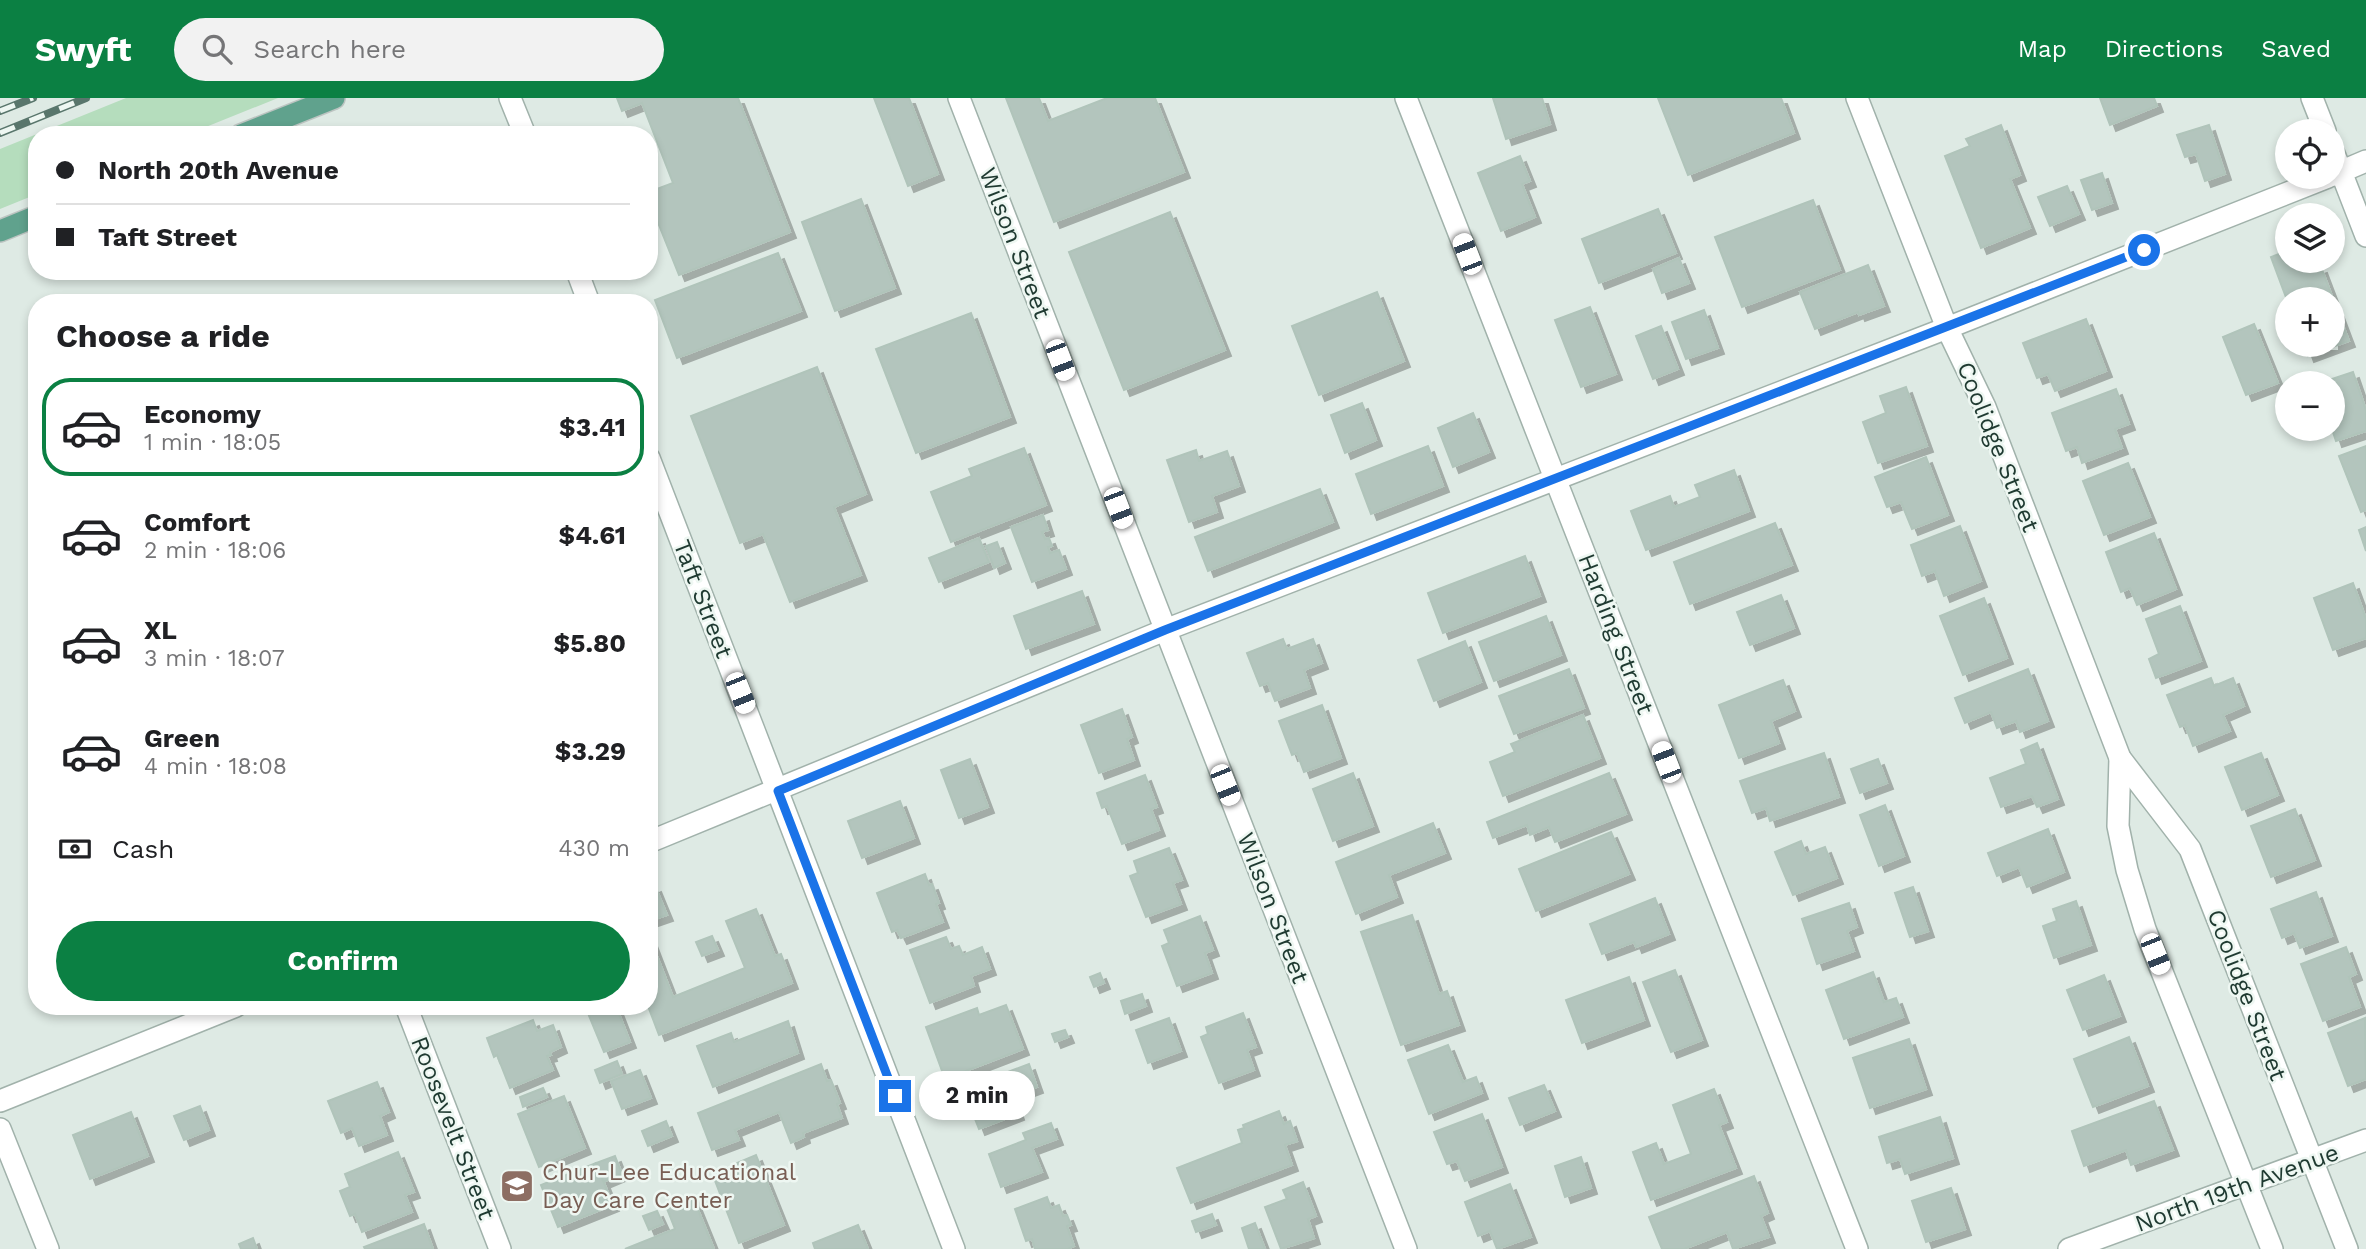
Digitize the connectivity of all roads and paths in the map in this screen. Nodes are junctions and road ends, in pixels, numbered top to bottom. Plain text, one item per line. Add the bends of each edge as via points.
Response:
1 (334, 98) edge
2 (510, 98) edge
3 (959, 98) edge
4 (1405, 98) edge
5 (1857, 98) edge
6 (2312, 98) edge
7 (2320, 119) edge
8 (264, 126) edge
9 (521, 126) edge
10 (2366, 161) edge
11 (2345, 170) edge
12 (2296, 189) edge
13 (2342, 189) edge
14 (28, 220) edge
15 (0, 231) edge
16 (2366, 236) edge
17 (1947, 328) junction
18 (1555, 480) junction
19 (658, 481) edge
20 (1165, 630) junction
21 (2120, 758) junction
22 (778, 791) junction
23 (658, 838) edge
24 (214, 1015) edge
25 (409, 1015) edge
26 (0, 1101) edge
27 (0, 1129) edge
28 (2366, 1140) edge
29 (2312, 1160) junction
30 (2247, 1184) junction
31 (48, 1249) edge
32 (500, 1249) edge
33 (954, 1249) edge
34 (1406, 1249) edge
35 (1857, 1249) edge
36 (2069, 1249) edge
37 (2272, 1249) edge
38 (2347, 1249) edge

1 - 8 main road
2 - 9 street
3 - 20 street, Wilson Street
4 - 18 street, Harding Street
5 - 17 street, Coolidge Street
6 - 7 street
10 - 11 street
12 - 17 street
13 - 16 street
14 - 15 main road
17 - 18 street
17 - 21 street, Coolidge Street via 1985,407
18 - 20 street
18 - 35 street, Harding Street
19 - 22 street, Taft Street
20 - 22 street
20 - 34 street, Wilson Street
21 - 29 street, Coolidge Street via 2190,849
21 - 30 street, Coolidge Street via 2118,826 2127,870 2145,929
22 - 23 street
22 - 33 street, Taft Street
24 - 26 street
25 - 32 street, Roosevelt Street
27 - 31 street
28 - 29 street, North 19th Avenue
29 - 30 street, North 19th Avenue
29 - 38 street, Coolidge Street
30 - 36 street, North 19th Avenue
30 - 37 street, Coolidge Street

